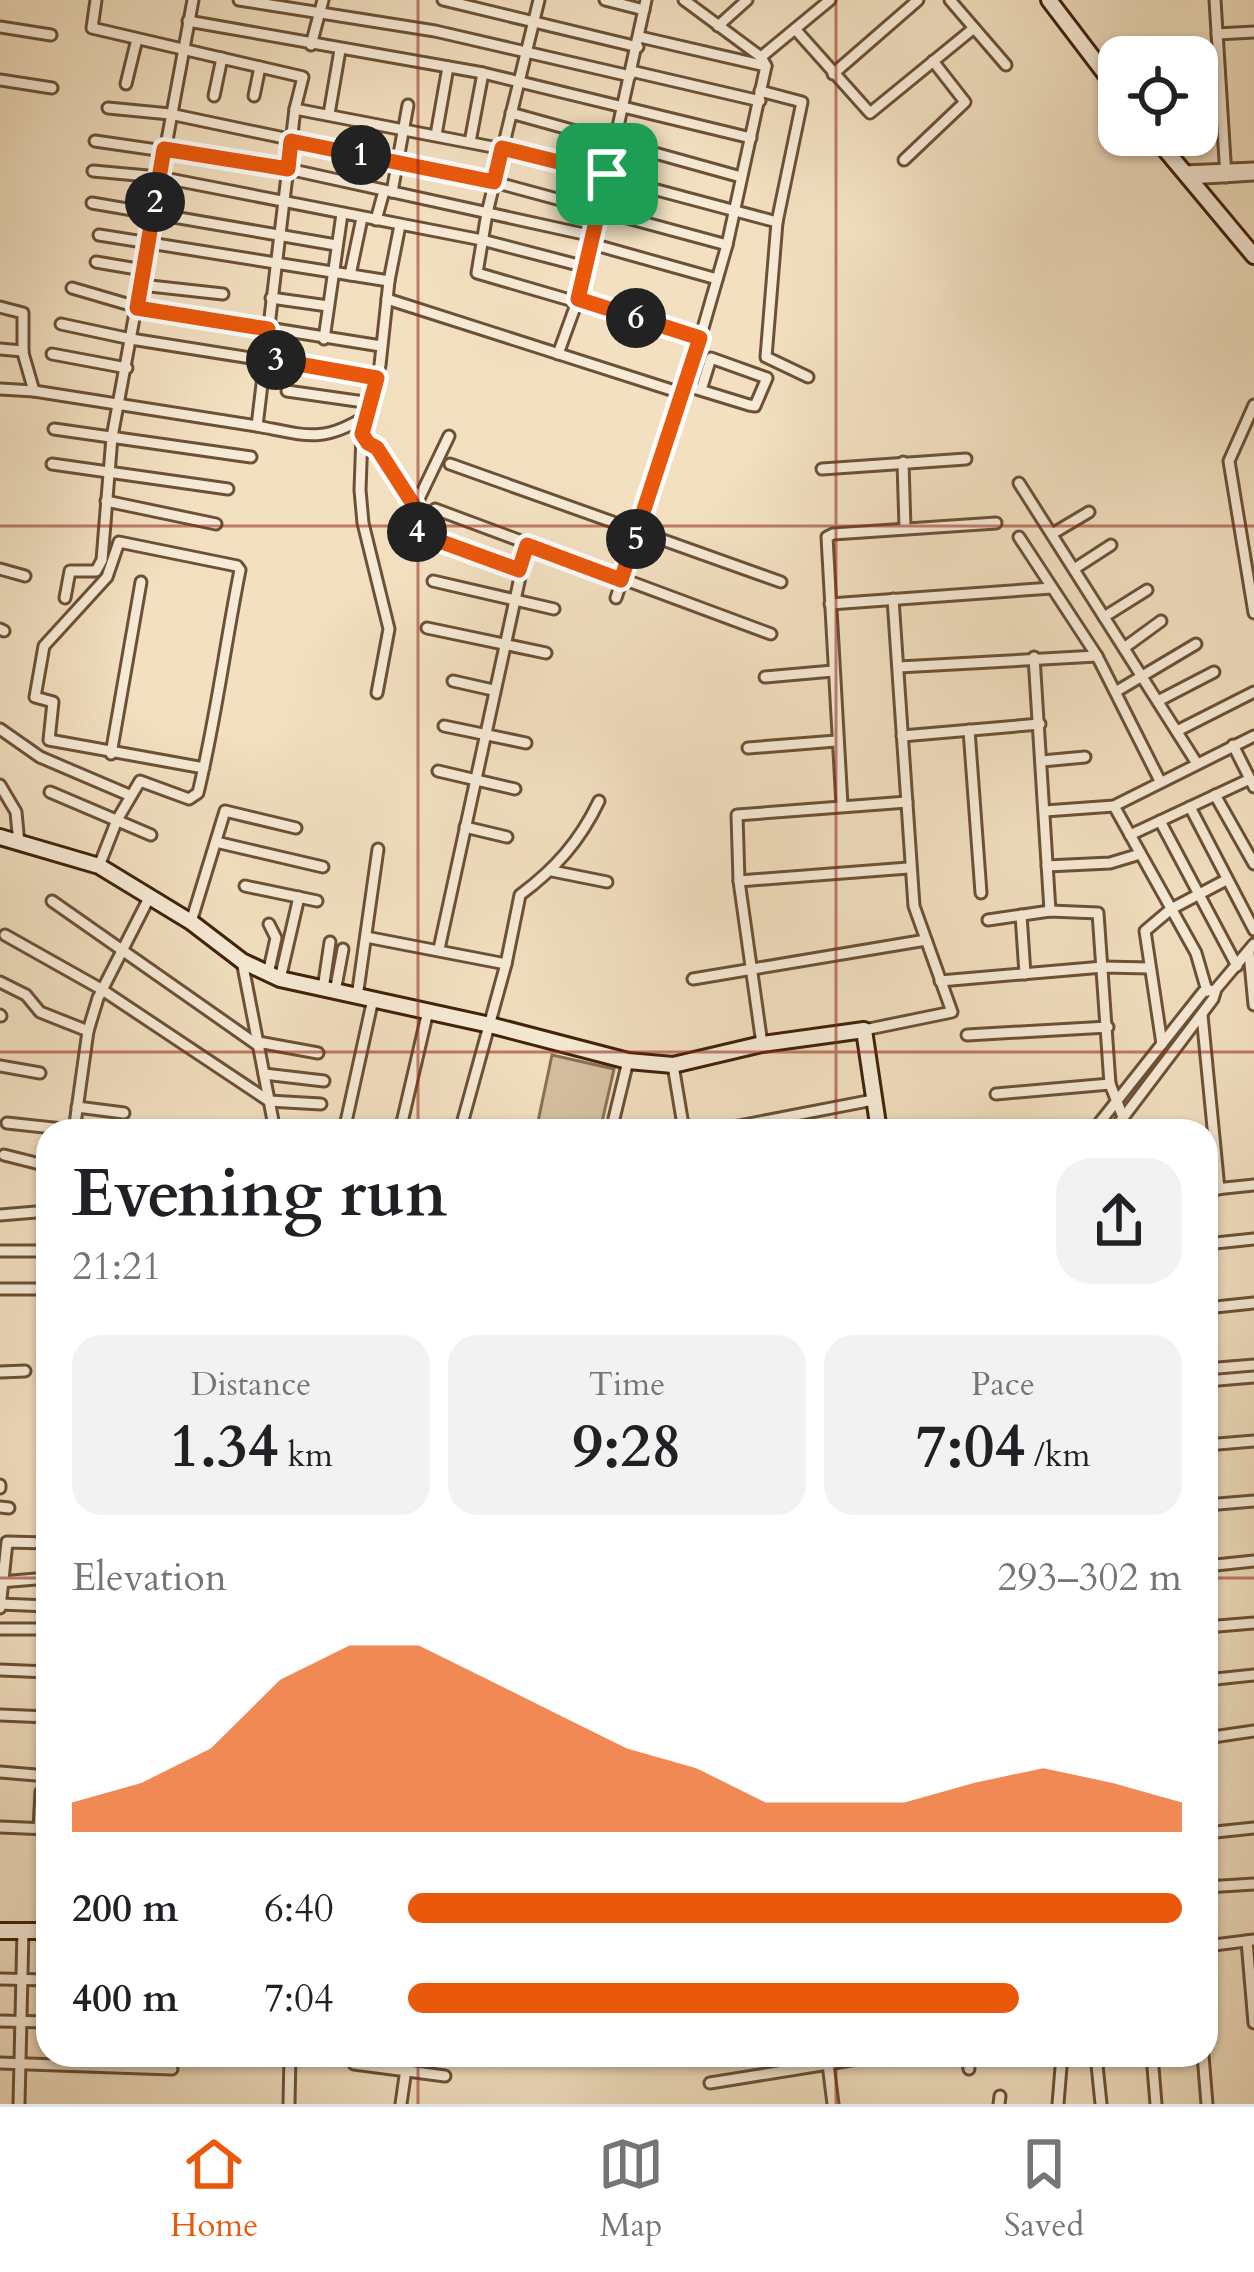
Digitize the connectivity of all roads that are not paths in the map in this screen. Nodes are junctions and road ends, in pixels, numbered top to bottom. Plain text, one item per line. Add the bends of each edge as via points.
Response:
1 (96, 0) edge
2 (190, 0) edge
3 (239, 0) edge
4 (322, 0) edge
5 (443, 0) edge
6 (538, 0) edge
7 (605, 0) edge
8 (684, 0) edge
9 (747, 0) edge
10 (918, 0) edge
11 (950, 0) edge
12 (1049, 0) edge
13 (1215, 0) edge
14 (823, 2) edge
15 (645, 5) edge
16 (320, 12) junction
17 (535, 19) junction
18 (188, 21) junction
19 (718, 26) junction
20 (0, 27) edge
21 (795, 28) junction
22 (974, 28) junction
23 (1254, 32) edge
24 (1217, 34) junction
25 (51, 35) dead end
26 (137, 39) junction
27 (639, 42) junction
28 (311, 45) junction
29 (183, 48) junction
30 (340, 50) junction
31 (527, 51) junction
32 (222, 58) junction
33 (764, 61) junction
34 (934, 61) junction
35 (1006, 64) dead end
36 (1098, 64) edge
37 (260, 67) junction
38 (448, 67) junction
39 (483, 73) junction
40 (630, 74) junction
41 (833, 74) junction
42 (0, 80) edge
43 (519, 81) junction
44 (126, 84) dead end
45 (52, 88) dead end
46 (214, 96) dead end
47 (254, 96) dead end
48 (760, 96) junction
49 (408, 105) dead end
50 (623, 105) junction
51 (108, 108) dead end
52 (295, 110) junction
53 (511, 112) junction
54 (170, 114) junction
55 (329, 114) junction
56 (404, 129) junction
57 (436, 135) junction
58 (752, 138) junction
59 (95, 141) dead end
60 (291, 141) junction
61 (616, 141) junction
62 (470, 142) junction
63 (502, 148) junction
64 (164, 149) junction
65 (1170, 156) edge
66 (904, 160) dead end
67 (398, 162) junction
68 (288, 169) junction
69 (93, 171) dead end
70 (1254, 172) edge
71 (1226, 173) junction
72 (607, 174) junction
73 (1186, 175) junction
74 (159, 177) junction
75 (741, 177) junction
76 (494, 182) junction
77 (388, 192) junction
78 (284, 202) junction
79 (92, 203) dead end
80 (600, 208) junction
81 (735, 210) junction
82 (154, 212) junction
83 (342, 214) junction
84 (487, 214) junction
85 (362, 218) junction
86 (376, 220) junction
87 (777, 222) junction
88 (400, 225) junction
89 (99, 236) dead end
90 (279, 236) junction
91 (482, 240) junction
92 (592, 240) junction
93 (315, 241) junction
94 (336, 245) junction
95 (727, 245) junction
96 (148, 246) junction
97 (1254, 256) edge
98 (96, 262) dead end
99 (275, 265) junction
100 (586, 267) junction
101 (312, 270) junction
102 (143, 271) junction
103 (332, 274) junction
104 (350, 274) junction
105 (717, 279) junction
106 (389, 281) junction
107 (141, 285) junction
108 (72, 288) dead end
109 (224, 294) dead end
110 (272, 298) junction
111 (387, 299) junction
112 (578, 299) junction
113 (328, 306) junction
114 (0, 307) edge
115 (137, 308) junction
116 (61, 324) dead end
117 (268, 329) junction
118 (700, 338) junction
119 (131, 339) junction
120 (325, 339) junction
121 (382, 346) junction
122 (0, 350) edge
123 (22, 351) junction
124 (52, 354) dead end
125 (558, 354) junction
126 (265, 358) junction
127 (127, 368) junction
128 (808, 377) dead end
129 (377, 378) junction
130 (0, 389) edge
131 (686, 390) junction
132 (701, 390) junction
133 (287, 391) dead end
134 (35, 392) junction
135 (371, 403) junction
136 (121, 404) junction
137 (1254, 404) edge
138 (367, 415) junction
139 (257, 427) junction
140 (54, 428) dead end
141 (362, 434) junction
142 (449, 436) dead end
143 (112, 437) junction
144 (251, 457) dead end
145 (967, 459) dead end
146 (903, 462) junction
147 (52, 464) dead end
148 (450, 464) dead end
149 (822, 469) dead end
150 (109, 471) junction
151 (1019, 483) dead end
152 (228, 489) dead end
153 (106, 501) junction
154 (415, 507) junction
155 (434, 509) dead end
156 (1088, 512) dead end
157 (996, 523) dead end
158 (216, 524) dead end
159 (905, 529) junction
160 (639, 530) junction
161 (1052, 535) junction
162 (1019, 537) dead end
163 (1111, 544) dead end
164 (527, 545) junction
165 (0, 568) edge
166 (1074, 569) junction
167 (519, 570) junction
168 (25, 576) dead end
169 (621, 580) junction
170 (433, 581) dead end
171 (141, 582) dead end
172 (781, 582) dead end
173 (1052, 588) junction
174 (1147, 590) dead end
175 (65, 598) dead end
176 (513, 598) junction
177 (616, 598) dead end
178 (892, 599) junction
179 (830, 604) junction
180 (554, 609) dead end
181 (1254, 613) edge
182 (1104, 617) junction
183 (1161, 621) dead end
184 (427, 628) dead end
185 (771, 634) dead end
186 (502, 643) junction
187 (1196, 644) dead end
188 (1124, 648) junction
189 (546, 653) dead end
190 (1097, 656) junction
191 (1034, 657) junction
192 (899, 667) junction
193 (832, 671) junction
194 (1214, 672) dead end
195 (1141, 674) junction
196 (765, 677) dead end
197 (453, 681) dead end
198 (494, 690) junction
199 (1117, 691) junction
200 (1254, 692) edge
201 (377, 693) dead end
202 (1158, 701) junction
203 (1040, 724) junction
204 (444, 726) dead end
205 (0, 729) edge
206 (968, 730) junction
207 (1177, 731) junction
208 (485, 735) junction
209 (902, 736) junction
210 (1254, 736) edge
211 (836, 741) junction
212 (526, 743) dead end
213 (1233, 745) junction
214 (748, 748) dead end
215 (111, 754) junction
216 (1085, 757) dead end
217 (1042, 761) junction
218 (1196, 761) junction
219 (204, 768) junction
220 (437, 771) dead end
221 (475, 780) junction
222 (1160, 782) junction
223 (1252, 783) edge
224 (0, 785) edge
225 (515, 789) dead end
226 (50, 791) dead end
227 (129, 795) junction
228 (1215, 795) junction
229 (599, 801) dead end
230 (907, 802) junction
231 (842, 805) junction
232 (1114, 806) junction
233 (1190, 807) junction
234 (1045, 811) junction
235 (117, 820) junction
236 (1160, 821) junction
237 (465, 827) junction
238 (296, 828) dead end
239 (152, 835) dead end
240 (1130, 835) junction
241 (507, 836) dead end
242 (0, 837) edge
243 (216, 842) junction
244 (27, 846) junction
245 (378, 849) dead end
246 (1140, 854) junction
247 (1254, 864) edge
248 (99, 866) junction
249 (1047, 866) junction
250 (323, 867) dead end
251 (908, 868) junction
252 (552, 871) junction
253 (1226, 880) junction
254 (739, 881) junction
255 (607, 883) dead end
256 (245, 886) dead end
257 (981, 892) dead end
258 (1198, 896) junction
259 (299, 897) junction
260 (149, 898) junction
261 (317, 901) dead end
262 (52, 902) dead end
263 (1171, 909) junction
264 (1050, 911) junction
265 (1021, 915) junction
266 (988, 920) dead end
267 (191, 922) junction
268 (269, 924) dead end
269 (1254, 930) edge
270 (5, 935) dead end
271 (367, 937) junction
272 (926, 940) junction
273 (330, 942) dead end
274 (1252, 948) edge
275 (343, 949) dead end
276 (124, 950) junction
277 (439, 950) junction
278 (242, 961) junction
279 (506, 964) junction
280 (1237, 966) junction
281 (1102, 967) junction
282 (1149, 968) junction
283 (753, 970) junction
284 (1024, 974) junction
285 (274, 976) junction
286 (693, 979) dead end
287 (940, 981) junction
288 (0, 982) edge
289 (101, 989) junction
290 (1211, 990) junction
291 (329, 991) junction
292 (365, 998) junction
293 (1254, 1005) edge
294 (428, 1011) junction
295 (1202, 1014) junction
296 (490, 1025) junction
297 (1108, 1027) junction
298 (864, 1030) junction
299 (88, 1031) junction
300 (967, 1035) dead end
301 (258, 1044) junction
302 (762, 1045) junction
303 (318, 1053) dead end
304 (1162, 1053) junction
305 (628, 1061) junction
306 (673, 1065) junction
307 (0, 1066) edge
308 (40, 1072) dead end
309 (264, 1074) junction
310 (324, 1081) dead end
311 (1110, 1084) junction
312 (996, 1094) dead end
313 (874, 1100) junction
314 (269, 1101) junction
315 (321, 1104) dead end
316 (77, 1107) junction
317 (1119, 1110) junction
318 (124, 1113) dead end
319 (76, 1119) edge
320 (273, 1119) edge
321 (346, 1119) edge
322 (403, 1119) edge
323 (463, 1119) edge
324 (614, 1119) edge
325 (682, 1119) edge
326 (775, 1119) edge
327 (877, 1119) edge
328 (1108, 1119) edge
329 (1116, 1119) edge
330 (1209, 1119) edge
331 (7, 1123) dead end
332 (36, 1126) edge
333 (4, 1155) dead end
334 (36, 1163) edge
335 (1218, 1183) edge
336 (1254, 1185) edge
337 (1219, 1189) joint
338 (36, 1211) edge
339 (0, 1214) edge
340 (1254, 1239) edge
341 (1218, 1243) edge
342 (0, 1251) edge
343 (36, 1251) edge
344 (0, 1289) edge
345 (36, 1289) edge
346 (1254, 1303) edge
347 (1218, 1307) edge
348 (1254, 1365) edge
349 (1218, 1368) edge
350 (26, 1371) dead end
351 (0, 1372) edge
352 (1254, 1377) edge
353 (1218, 1380) edge
354 (1254, 1441) edge
355 (1218, 1444) edge
356 (1254, 1501) edge
357 (1218, 1504) edge
358 (36, 1541) edge
359 (1254, 1561) edge
360 (1218, 1565) edge
361 (36, 1579) edge
362 (1, 1581) edge
363 (0, 1606) edge
364 (36, 1606) edge
365 (1254, 1623) edge
366 (1218, 1626) edge
367 (0, 1629) edge
368 (36, 1629) edge
369 (0, 1670) edge
370 (36, 1672) edge
371 (1254, 1675) edge
372 (1218, 1679) edge
373 (0, 1714) edge
374 (36, 1716) edge
375 (1254, 1731) edge
376 (1218, 1736) edge
377 (0, 1772) edge
378 (36, 1775) edge
379 (0, 1827) edge
380 (1254, 1828) edge
381 (36, 1829) edge
382 (1218, 1832) edge
383 (1254, 1884) edge
384 (1218, 1886) edge
385 (23, 1930) junction
386 (0, 1931) edge
387 (36, 1931) edge
388 (1250, 1941) edge
389 (1218, 1945) edge
390 (0, 1979) edge
391 (22, 1979) junction
392 (36, 1980) edge
393 (0, 2020) edge
394 (22, 2020) junction
395 (36, 2021) edge
396 (1254, 2023) edge
397 (0, 2063) edge
398 (20, 2064) junction
399 (36, 2065) edge
400 (111, 2067) edge
401 (290, 2067) edge
402 (376, 2067) edge
403 (406, 2067) edge
404 (789, 2067) edge
405 (829, 2067) edge
406 (1061, 2067) edge
407 (1097, 2067) edge
408 (1153, 2067) edge
409 (1204, 2067) edge
410 (172, 2069) dead end
411 (406, 2071) junction
412 (445, 2075) dead end
413 (710, 2083) dead end
414 (19, 2104) edge
415 (289, 2104) edge
416 (401, 2104) edge
417 (833, 2104) edge
418 (1058, 2104) edge
419 (1102, 2104) edge
420 (1156, 2104) edge
421 (1207, 2104) edge

1 - 26 street via 92,28
2 - 18 street
3 - 16 street
4 - 16 street
5 - 17 street
6 - 17 street
7 - 15 street
8 - 19 street
9 - 19 street
10 - 41 street
11 - 22 street
12 - 36 street
13 - 24 street
14 - 21 street
15 - 27 street
16 - 28 street
16 - 31 street
17 - 27 street
17 - 31 street
18 - 28 street
18 - 29 street
19 - 33 street
20 - 25 street
21 - 33 street
21 - 41 street
22 - 34 street
22 - 35 street
23 - 24 street
24 - 71 street
26 - 29 street
26 - 44 street
27 - 33 street
27 - 40 street
28 - 30 street
29 - 32 street
29 - 54 street
30 - 38 street
30 - 55 street
31 - 40 street
31 - 43 street
32 - 37 street
32 - 46 street
33 - 48 street
34 - 41 street via 870,112
34 - 66 street via 965,102
37 - 47 street
37 - 52 street via 303,77
38 - 39 street
38 - 57 street
39 - 43 street
39 - 62 street
40 - 48 street
40 - 50 street
42 - 45 street
43 - 50 street
43 - 53 street
48 - 58 street
48 - 87 street via 802,101
49 - 56 street
50 - 58 street
50 - 61 street
51 - 54 street
52 - 55 street
52 - 60 street
53 - 61 street
53 - 63 street
54 - 60 street
54 - 64 street
55 - 56 street
56 - 57 street
56 - 67 street
57 - 62 street
58 - 75 street
59 - 64 street
60 - 67 street
60 - 68 street
61 - 72 street
61 - 75 street
62 - 63 street
63 - 72 street
63 - 76 street
64 - 68 street
64 - 74 street
65 - 73 street
67 - 76 street
67 - 77 street
68 - 77 street
68 - 78 street
69 - 74 street
70 - 71 street
71 - 73 street
72 - 80 street
72 - 81 street
73 - 97 street
74 - 78 street
74 - 82 street
75 - 81 street
76 - 80 street
76 - 84 street
77 - 84 street
77 - 86 street
78 - 83 street
78 - 90 street
79 - 82 street
80 - 92 street
80 - 95 street
81 - 87 street
81 - 95 street
82 - 90 street
82 - 96 street
83 - 85 street
83 - 94 street
84 - 91 street
84 - 92 street
85 - 86 street
85 - 104 street
86 - 88 street
87 - 128 street via 766,357
88 - 91 street
88 - 106 street
89 - 96 street
90 - 93 street
90 - 99 street
91 - 100 street
91 - 112 street via 482,276
92 - 100 street
92 - 105 street
93 - 94 street
93 - 101 street
94 - 103 street
95 - 105 street
96 - 99 street
96 - 102 street
98 - 102 street
99 - 101 street
99 - 110 street
100 - 112 street
101 - 103 street
102 - 107 street
103 - 104 street
103 - 113 street
104 - 106 street
105 - 118 street
106 - 111 street
107 - 109 street
107 - 115 street
108 - 115 street
110 - 113 street
110 - 117 street
111 - 121 street
111 - 125 street
112 - 118 street
112 - 125 street
113 - 120 street
114 - 123 street via 23,313
115 - 117 street
115 - 119 street
116 - 119 street
117 - 120 street
117 - 126 street
118 - 131 street
119 - 126 street
119 - 127 street
120 - 121 street
121 - 129 street
122 - 123 street
123 - 134 street
124 - 127 street
125 - 131 street
126 - 129 street
126 - 139 street
127 - 136 street
129 - 135 street
130 - 134 street
131 - 132 street
131 - 160 street
132 - 132 street via 711,358 766,374 754,406
133 - 135 street
134 - 136 street
135 - 138 street
136 - 139 street
136 - 143 street
137 - 181 street via 1229,461
138 - 139 street via 326,436
138 - 141 street
140 - 143 street
141 - 154 street
141 - 201 street via 363,523 388,629
142 - 154 street
143 - 144 street
143 - 150 street
145 - 146 street
146 - 149 street
146 - 159 street
147 - 150 street
148 - 160 street
150 - 152 street
150 - 153 street
151 - 161 street
153 - 158 street
153 - 175 street via 100,566 70,571
154 - 167 street via 420,534
155 - 164 street
156 - 161 street
157 - 159 street
159 - 179 street via 827,537
160 - 169 street
160 - 172 street
161 - 166 street
162 - 173 street
163 - 166 street
164 - 167 street
164 - 169 street
165 - 168 street
166 - 182 street
167 - 176 street
169 - 177 street
169 - 185 street
170 - 176 street
171 - 215 street
173 - 178 street
173 - 190 street
174 - 182 street
176 - 180 street
176 - 186 street
178 - 179 street
178 - 192 street
179 - 193 street
182 - 188 street
183 - 188 street
184 - 186 street
186 - 189 street
186 - 198 street
187 - 195 street
188 - 195 street
190 - 191 street
190 - 199 street
191 - 192 street
191 - 203 street
192 - 209 street
193 - 196 street
193 - 211 street
194 - 202 street
195 - 199 street
195 - 202 street
197 - 198 street
198 - 208 street
199 - 222 street
200 - 207 street
202 - 207 street
203 - 206 street
203 - 217 street
204 - 208 street
205 - 227 street via 40,757
206 - 209 street
206 - 257 street
207 - 218 street
208 - 212 street
208 - 221 street
209 - 230 street
210 - 213 street
211 - 214 street
211 - 231 street
213 - 218 street
213 - 223 street
215 - 219 street
215 - 219 street via 49,740 53,702 35,697 44,646 106,577 121,542 239,567
216 - 217 street
217 - 234 street
218 - 222 street
219 - 227 street via 193,799 140,781
220 - 221 street
221 - 225 street
221 - 237 street
222 - 232 street
223 - 228 street
224 - 244 street
226 - 235 street
227 - 235 street
228 - 233 street
228 - 247 street
229 - 252 street
230 - 231 street
230 - 251 street
231 - 254 street via 737,814
232 - 234 street
232 - 240 street
233 - 236 street
233 - 253 street
234 - 249 street
235 - 239 street
235 - 248 street
236 - 240 street
236 - 258 street
237 - 241 street
237 - 277 street
238 - 243 street via 225,811
240 - 246 street
242 - 244 street
243 - 250 street
243 - 267 street
244 - 248 street
245 - 271 street
246 - 249 street
246 - 263 street
248 - 260 street
249 - 264 street
251 - 254 street
251 - 272 street
252 - 255 street
252 - 279 street via 520,895
253 - 258 street
253 - 269 street
254 - 283 street
256 - 259 street
258 - 263 street
258 - 280 street
259 - 261 street
259 - 285 street
260 - 267 street
260 - 276 street
262 - 276 street
263 - 282 street via 1145,931
263 - 290 street
264 - 265 street
264 - 281 street via 1098,913
265 - 266 street
265 - 284 street
267 - 278 street
268 - 285 street
270 - 289 street
271 - 277 street
271 - 292 street
272 - 283 street
272 - 287 street
273 - 291 street
274 - 280 street
274 - 293 street
275 - 291 street
276 - 289 street
276 - 301 street
277 - 279 street
278 - 285 street
278 - 301 street
279 - 296 street
280 - 290 street
281 - 282 street
281 - 284 street
281 - 297 street
282 - 304 street
283 - 286 street
283 - 302 street
284 - 287 street
285 - 291 street
287 - 298 street via 952,1012
288 - 299 street via 40,1012
289 - 299 street
289 - 314 street
290 - 295 street
290 - 304 street
291 - 292 street
292 - 294 street
292 - 321 street
294 - 296 street
294 - 322 street
295 - 304 street
295 - 330 street
296 - 305 street
296 - 323 street
297 - 300 street
297 - 311 street
298 - 302 street
298 - 313 street
299 - 316 street
301 - 303 street
301 - 309 street
302 - 306 street
304 - 317 street
305 - 306 street
305 - 324 street
306 - 325 street
307 - 308 street
309 - 310 street
309 - 314 street
311 - 312 street
311 - 317 street
313 - 326 street
313 - 327 street
314 - 315 street
314 - 320 street
316 - 318 street
316 - 319 street
317 - 328 street
317 - 329 street
331 - 332 street
333 - 334 street
335 - 337 street
336 - 337 street
338 - 339 street
340 - 341 street
342 - 343 street
344 - 345 street
346 - 347 street
348 - 349 street
350 - 351 street
352 - 353 street
354 - 355 street
356 - 357 street
358 - 362 street via 7,1542
359 - 360 street
361 - 362 street
362 - 363 street
363 - 364 street
365 - 366 street
367 - 368 street
369 - 370 street
371 - 372 street
373 - 374 street
375 - 376 street
377 - 378 street
379 - 381 street
380 - 382 street
383 - 384 street
385 - 386 street
385 - 387 street
385 - 391 street
388 - 389 street
388 - 396 street
390 - 391 street
391 - 392 street
391 - 394 street
393 - 394 street
394 - 395 street
394 - 398 street
397 - 398 street
398 - 399 street
398 - 414 street
400 - 410 street
401 - 415 street
402 - 411 street
403 - 411 street
404 - 413 street
405 - 417 street
406 - 418 street
407 - 419 street
408 - 420 street
409 - 421 street
411 - 412 street
411 - 416 street

